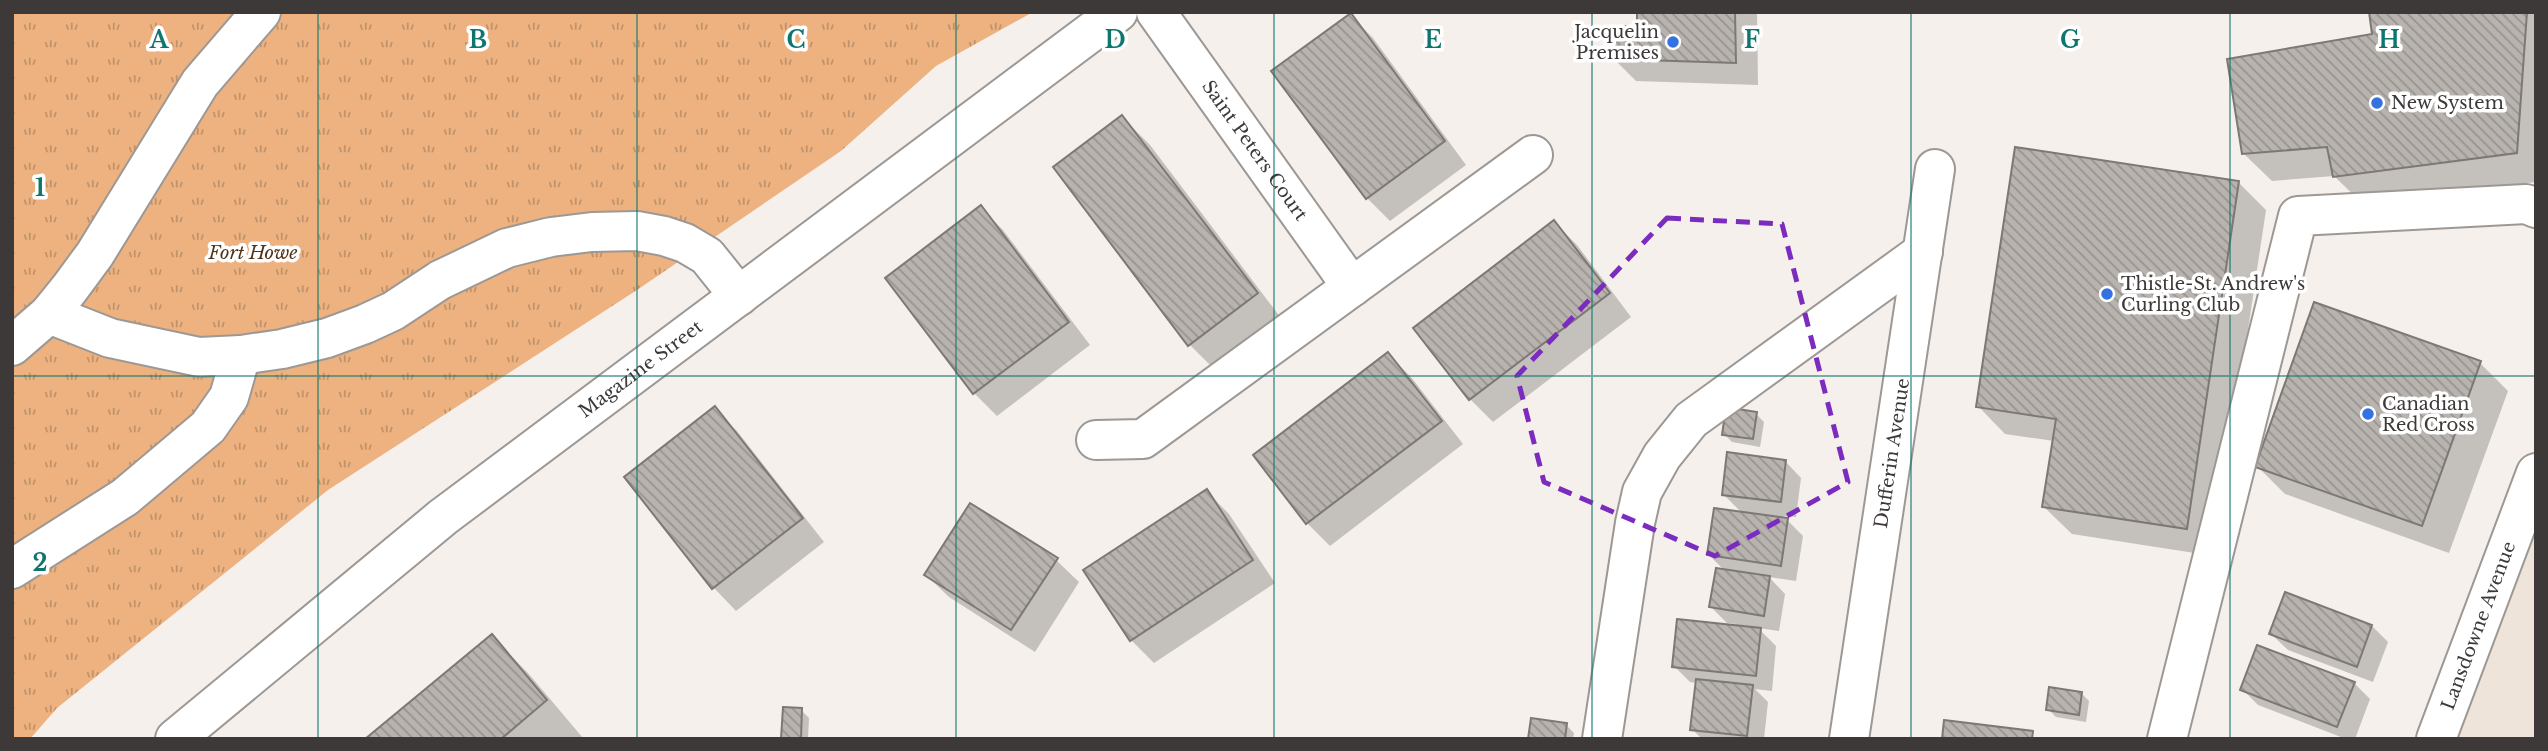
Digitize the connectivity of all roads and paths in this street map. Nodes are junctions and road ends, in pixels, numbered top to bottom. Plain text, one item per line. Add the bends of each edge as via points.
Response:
1 (261, 12) edge
2 (1118, 12) edge
3 (1156, 12) edge
4 (1532, 155) dead end
5 (1935, 169) dead end
6 (2536, 208) edge
7 (1923, 252) junction
8 (1352, 287) junction
9 (739, 296) junction
10 (49, 314) junction
11 (12, 346) edge
12 (241, 355) junction
13 (1096, 440) dead end
14 (2536, 473) edge
15 (12, 569) edge
16 (175, 739) edge
17 (1602, 739) edge
18 (1849, 739) edge
19 (2167, 739) edge
20 (2436, 739) edge

1 - 10 street via 200,83 95,254
2 - 9 street, Magazine Street
3 - 8 street, Saint Peters Court
4 - 8 street
5 - 7 street, Dufferin Avenue
6 - 19 street via 2526,204 2298,216
7 - 17 street via 1692,420 1662,456 1642,492 1634,523
7 - 18 street, Dufferin Avenue
8 - 13 street via 1143,439
9 - 12 street via 707,256 685,243 637,231 593,232 507,248 365,324 327,338
9 - 16 street, Magazine Street via 443,517
10 - 11 street
10 - 12 street via 110,338 199,357
12 - 15 street via 229,397 208,427 125,497
14 - 20 street, Lansdowne Avenue

